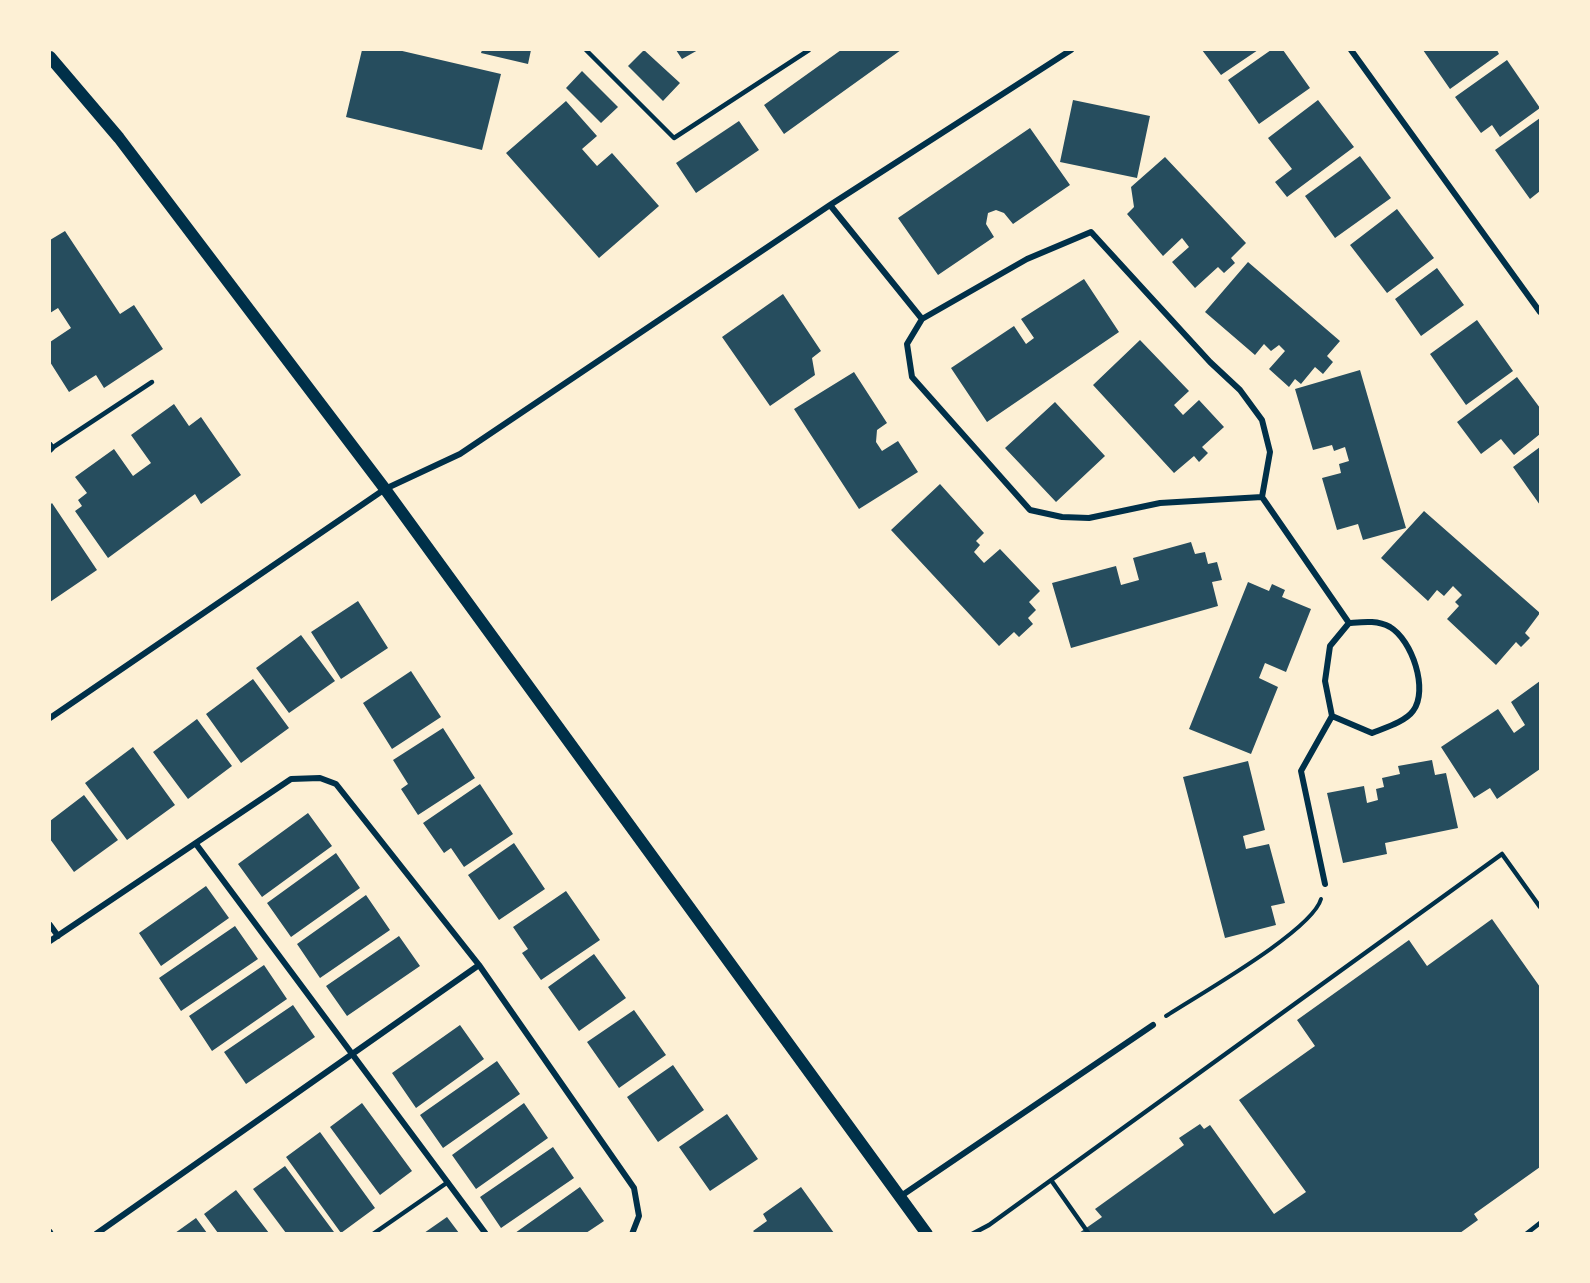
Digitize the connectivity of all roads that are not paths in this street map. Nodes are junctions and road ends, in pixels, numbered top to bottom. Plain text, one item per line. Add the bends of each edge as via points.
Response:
1 (54, 50) edge
2 (586, 50) edge
3 (809, 50) edge
4 (1071, 50) edge
5 (1351, 50) edge
6 (50, 55) edge
7 (830, 205) junction
8 (1540, 312) edge
9 (922, 319) junction
10 (152, 382) dead end
11 (50, 448) edge
12 (385, 489) junction
13 (1262, 497) junction
14 (1349, 623) junction
15 (1332, 716) junction
16 (50, 718) edge
17 (196, 844) junction
18 (1325, 884) road end
19 (1540, 907) edge
20 (50, 926) edge
21 (58, 936) junction
22 (50, 941) edge
23 (478, 966) junction
24 (1153, 1025) road end
25 (353, 1054) junction
26 (1051, 1180) junction
27 (448, 1182) junction
28 (901, 1196) junction
29 (1540, 1223) edge
30 (96, 1233) edge
31 (373, 1233) edge
32 (486, 1233) edge
33 (633, 1233) edge
34 (927, 1233) edge
35 (972, 1233) edge
36 (1089, 1233) edge
37 (1526, 1233) edge

1 - 6 lane
2 - 3 lane via 674,138
4 - 7 street
5 - 8 street
6 - 12 main road via 119,138
7 - 9 street
7 - 12 street via 460,454
9 - 13 street via 907,344 912,377 1030,510 1089,518 1160,503
9 - 13 street via 1026,259 1091,232 1240,390 1262,420 1270,452
10 - 11 lane
12 - 16 street
12 - 28 main road
13 - 14 street
14 - 15 street via 1330,646 1325,681
14 - 15 street via 1371,621 1391,627 1405,642 1416,664 1419,691 1413,711 1372,733
15 - 18 street via 1301,771
17 - 21 street
17 - 23 street via 291,779 320,778 336,784
17 - 25 street
19 - 26 lane via 1502,854
20 - 21 street
21 - 22 street
23 - 25 street
23 - 33 street via 634,1188 639,1216
24 - 28 street
25 - 27 street
25 - 30 street
26 - 35 lane
26 - 36 lane
27 - 31 lane
27 - 32 street
28 - 34 main road
29 - 37 lane

